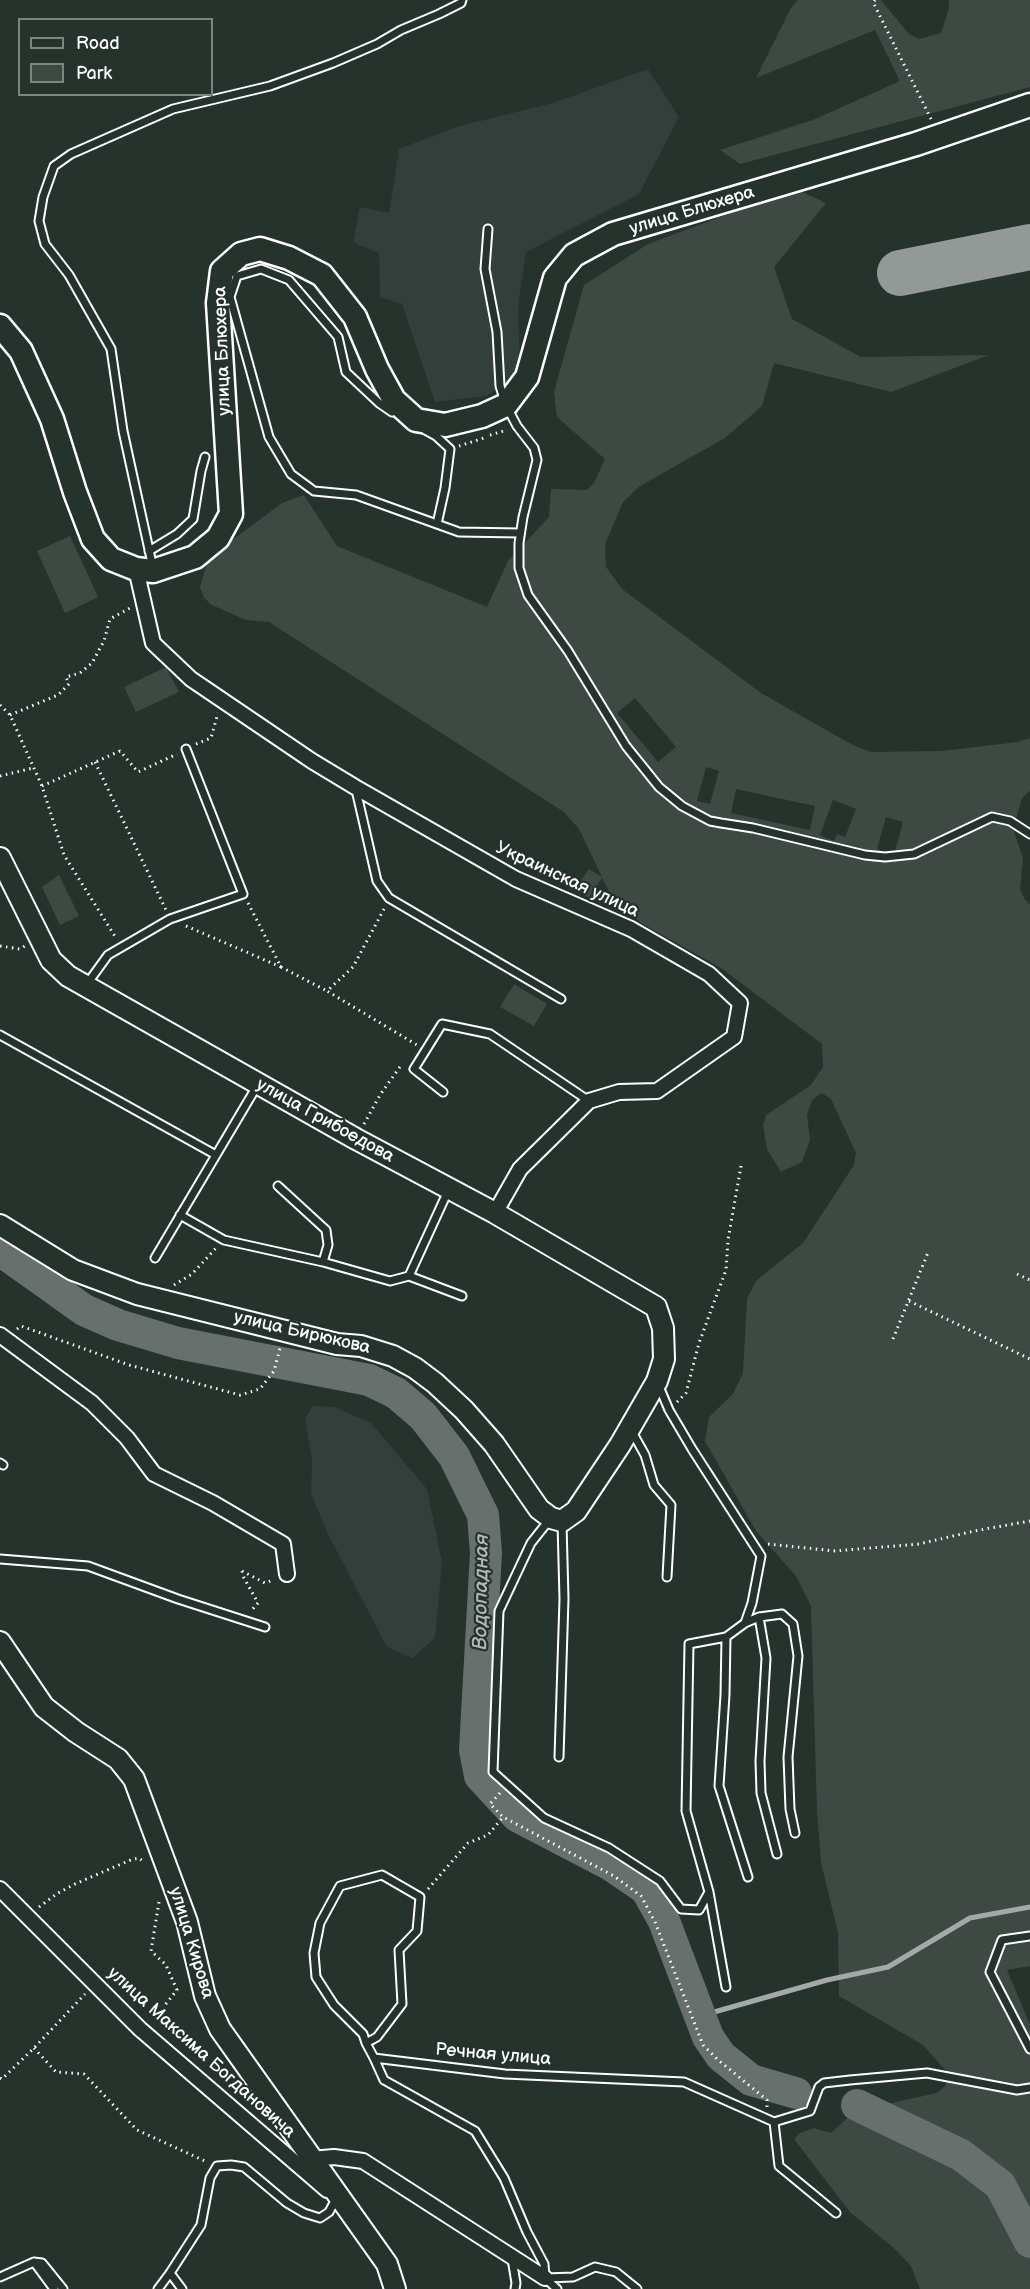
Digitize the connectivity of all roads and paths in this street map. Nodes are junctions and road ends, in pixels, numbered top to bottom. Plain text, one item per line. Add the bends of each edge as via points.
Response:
1 (462, 0) edge
2 (875, 0) edge
3 (1030, 105) edge
4 (939, 136) junction
5 (488, 229) dead end
6 (0, 326) edge
7 (506, 405) junction
8 (206, 457) dead end
9 (436, 524) junction
10 (520, 534) junction
11 (146, 564) junction
12 (121, 614) dead end
13 (222, 700) junction
14 (0, 705) edge
15 (10, 715) junction
16 (186, 749) junction
17 (95, 762) junction
18 (33, 768) junction
19 (0, 776) edge
20 (42, 786) junction
21 (355, 787) junction
22 (1030, 834) edge
23 (0, 858) edge
24 (243, 894) junction
25 (389, 898) junction
26 (170, 919) junction
27 (40, 938) junction
28 (0, 946) edge
29 (122, 947) junction
30 (281, 967) junction
31 (85, 986) junction
32 (327, 991) junction
33 (561, 999) dead end
34 (0, 1035) edge
35 (411, 1053) dead end
36 (405, 1061) dead end
37 (258, 1083) junction
38 (443, 1092) dead end
39 (589, 1101) junction
40 (356, 1139) junction
41 (216, 1155) junction
42 (741, 1166) dead end
43 (278, 1186) dead end
44 (449, 1189) junction
45 (495, 1213) junction
46 (180, 1215) junction
47 (0, 1225) edge
48 (224, 1240) junction
49 (929, 1250) dead end
50 (155, 1258) dead end
51 (323, 1262) junction
52 (1017, 1274) dead end
53 (409, 1276) junction
54 (1030, 1280) edge
55 (462, 1296) dead end
56 (153, 1297) junction
57 (909, 1301) junction
58 (1, 1336) edge
59 (893, 1339) dead end
60 (282, 1341) dead end
61 (1030, 1359) edge
62 (657, 1381) junction
63 (669, 1410) junction
64 (630, 1428) junction
65 (556, 1520) junction
66 (1030, 1521) edge
67 (752, 1542) junction
68 (0, 1558) edge
69 (287, 1574) joint
70 (667, 1577) dead end
71 (759, 1617) junction
72 (243, 1620) junction
73 (745, 1623) junction
74 (265, 1627) dead end
75 (726, 1637) junction
76 (0, 1642) edge
77 (559, 1757) dead end
78 (490, 1804) dead end
79 (502, 1817) junction
80 (795, 1833) dead end
81 (777, 1854) dead end
82 (147, 1870) dead end
83 (748, 1877) dead end
84 (0, 1890) edge
85 (709, 1892) junction
86 (420, 1897) junction
87 (160, 1904) dead end
88 (28, 1917) junction
89 (1030, 1936) edge
90 (94, 1984) junction
91 (726, 1987) dead end
92 (165, 2005) dead end
93 (366, 2043) junction
94 (34, 2048) junction
95 (1030, 2049) edge
96 (374, 2058) junction
97 (0, 2078) edge
98 (1030, 2088) edge
99 (771, 2121) junction
100 (314, 2163) junction
101 (217, 2166) junction
102 (332, 2196) junction
103 (836, 2213) dead end
104 (512, 2259) junction
105 (34, 2262) junction
106 (170, 2273) junction
107 (0, 2277) edge
108 (545, 2278) junction
109 (54, 2289) edge
110 (63, 2289) edge
111 (158, 2289) edge
112 (182, 2289) edge
113 (385, 2289) edge
114 (395, 2289) edge
115 (515, 2289) edge
116 (557, 2289) edge
117 (637, 2289) edge

1 - 11 lane via 333,63 270,86 173,109 71,154 54,166 39,221 45,244 69,275 111,349
2 - 4 path
3 - 4 main road, улица Блюхера
4 - 7 main road, улица Блюхера via 614,234 574,255 555,278 527,377
5 - 7 lane via 485,269 497,332 500,386
6 - 11 main road via 21,351 52,419 93,539 111,559
7 - 10 lane via 534,448 537,460
7 - 11 main road, улица Блюхера via 482,416 445,424 416,420 394,400 355,317 322,275 260,249 241,254 222,271 218,303 231,514 218,538 195,557
8 - 11 lane via 193,519
9 - 9 lane via 356,495 315,491 291,474 269,437 230,297 237,276 261,270 289,280 338,337 346,372 378,403 436,436 450,449
9 - 10 lane via 459,532
10 - 22 lane via 519,568 528,594 626,746 659,787 682,806 721,824 885,857 914,854 992,817 1010,821
11 - 13 street, Украинская улица via 153,643 191,679
12 - 15 path via 110,619 92,663 80,673 66,677 69,684 58,696
13 - 16 path via 210,738
13 - 21 street, Украинская улица
14 - 15 path
15 - 18 path
16 - 17 path via 138,772 120,751
16 - 24 lane
17 - 20 path
17 - 26 path
18 - 19 path
18 - 20 path
20 - 29 path via 64,855
21 - 25 lane via 377,881
21 - 39 street, Украинская улица via 516,879 631,929 709,974 740,1003 734,1037 657,1091 619,1092
23 - 27 street, улица Грибоедова
24 - 26 lane
24 - 30 path
25 - 32 path via 354,967
25 - 33 lane
26 - 29 lane
26 - 30 path
27 - 28 path via 20,949
27 - 31 street, улица Грибоедова via 51,960
29 - 31 lane via 108,955
30 - 32 path
31 - 37 street, улица Грибоедова
32 - 35 path via 418,1045
34 - 41 lane
36 - 40 path via 380,1095
37 - 40 street, улица Грибоедова
37 - 41 lane
38 - 39 lane via 414,1069 442,1024 490,1034
39 - 45 street, Украинская улица via 520,1169
40 - 44 street, улица Грибоедова
41 - 46 lane
42 - 63 path via 726,1270 699,1343 686,1393
43 - 51 lane via 326,1230 328,1245
44 - 45 street, улица Грибоедова
44 - 53 lane
45 - 62 street, улица Грибоедова via 656,1307 663,1328 664,1359
46 - 48 lane
46 - 50 lane
47 - 56 street, улица Бирюкова via 73,1270
48 - 51 lane
48 - 56 path via 192,1274
49 - 57 path
51 - 53 lane via 390,1281
52 - 54 path
53 - 55 lane
56 - 65 street, улица Бирюкова via 337,1344 361,1346 415,1368 464,1410 495,1444 539,1509
57 - 59 path
57 - 61 path
58 - 60 path via 21,1326 129,1365 240,1395 260,1389 274,1371
58 - 69 street via 92,1403 127,1438 154,1474 283,1544
62 - 63 lane
62 - 64 street
63 - 67 lane
64 - 65 street via 576,1511
64 - 70 lane via 645,1455 654,1485 671,1505
65 - 77 lane via 564,1599
65 - 85 lane via 531,1543 499,1611 494,1772 544,1818 609,1848 660,1881 681,1909 699,1910
66 - 67 path via 919,1544 835,1551
67 - 73 lane via 761,1556
68 - 72 lane via 88,1566
69 - 72 path via 265,1583 242,1571 258,1603
71 - 73 lane
71 - 80 lane via 782,1614 793,1624 798,1656 788,1757
71 - 81 lane via 766,1658 761,1793
72 - 74 lane
73 - 75 lane
75 - 83 lane via 719,1786
75 - 85 lane via 689,1644 686,1811
76 - 100 street, улица Кирова via 44,1707 118,1759 134,1779 187,1922 205,1996 220,2029
78 - 79 path
79 - 86 path via 488,1835 468,1843
79 - 99 path via 614,1876 641,1896 704,2045 767,2100
82 - 88 path via 139,1858 133,1859 67,1888
84 - 88 street, улица Максима Богдановича
85 - 91 lane
86 - 93 lane via 417,1931 399,1950 402,2004 377,2037
86 - 93 lane via 382,1875 372,1877 340,1886 320,1923 314,1953 316,1977 334,2005 363,2034
87 - 92 path via 151,1951 166,1965 177,1990
88 - 90 street, улица Максима Богдановича
89 - 95 lane via 1002,1940 990,1972
90 - 94 path
90 - 102 street, улица Максима Богдановича via 142,2031
93 - 96 lane
94 - 97 path
94 - 101 path via 56,2072 84,2074 137,2130
96 - 99 lane, Речная улица via 505,2074 684,2082
96 - 108 lane via 384,2080 475,2131 504,2178 544,2264
98 - 99 lane via 1017,2090 927,2073 824,2083 810,2111
99 - 103 lane via 779,2166
100 - 102 street
100 - 104 street via 334,2157 363,2162
100 - 114 street, улица Кирова via 387,2264
101 - 102 lane via 244,2167 287,2203 312,2216 320,2218 329,2212
101 - 106 lane via 210,2178 201,2225
102 - 113 street via 379,2269
104 - 108 street
104 - 115 lane
105 - 107 lane
105 - 109 lane
105 - 110 lane via 42,2263
106 - 111 lane
106 - 112 lane
108 - 116 lane
108 - 117 lane via 573,2277 595,2267 616,2272

